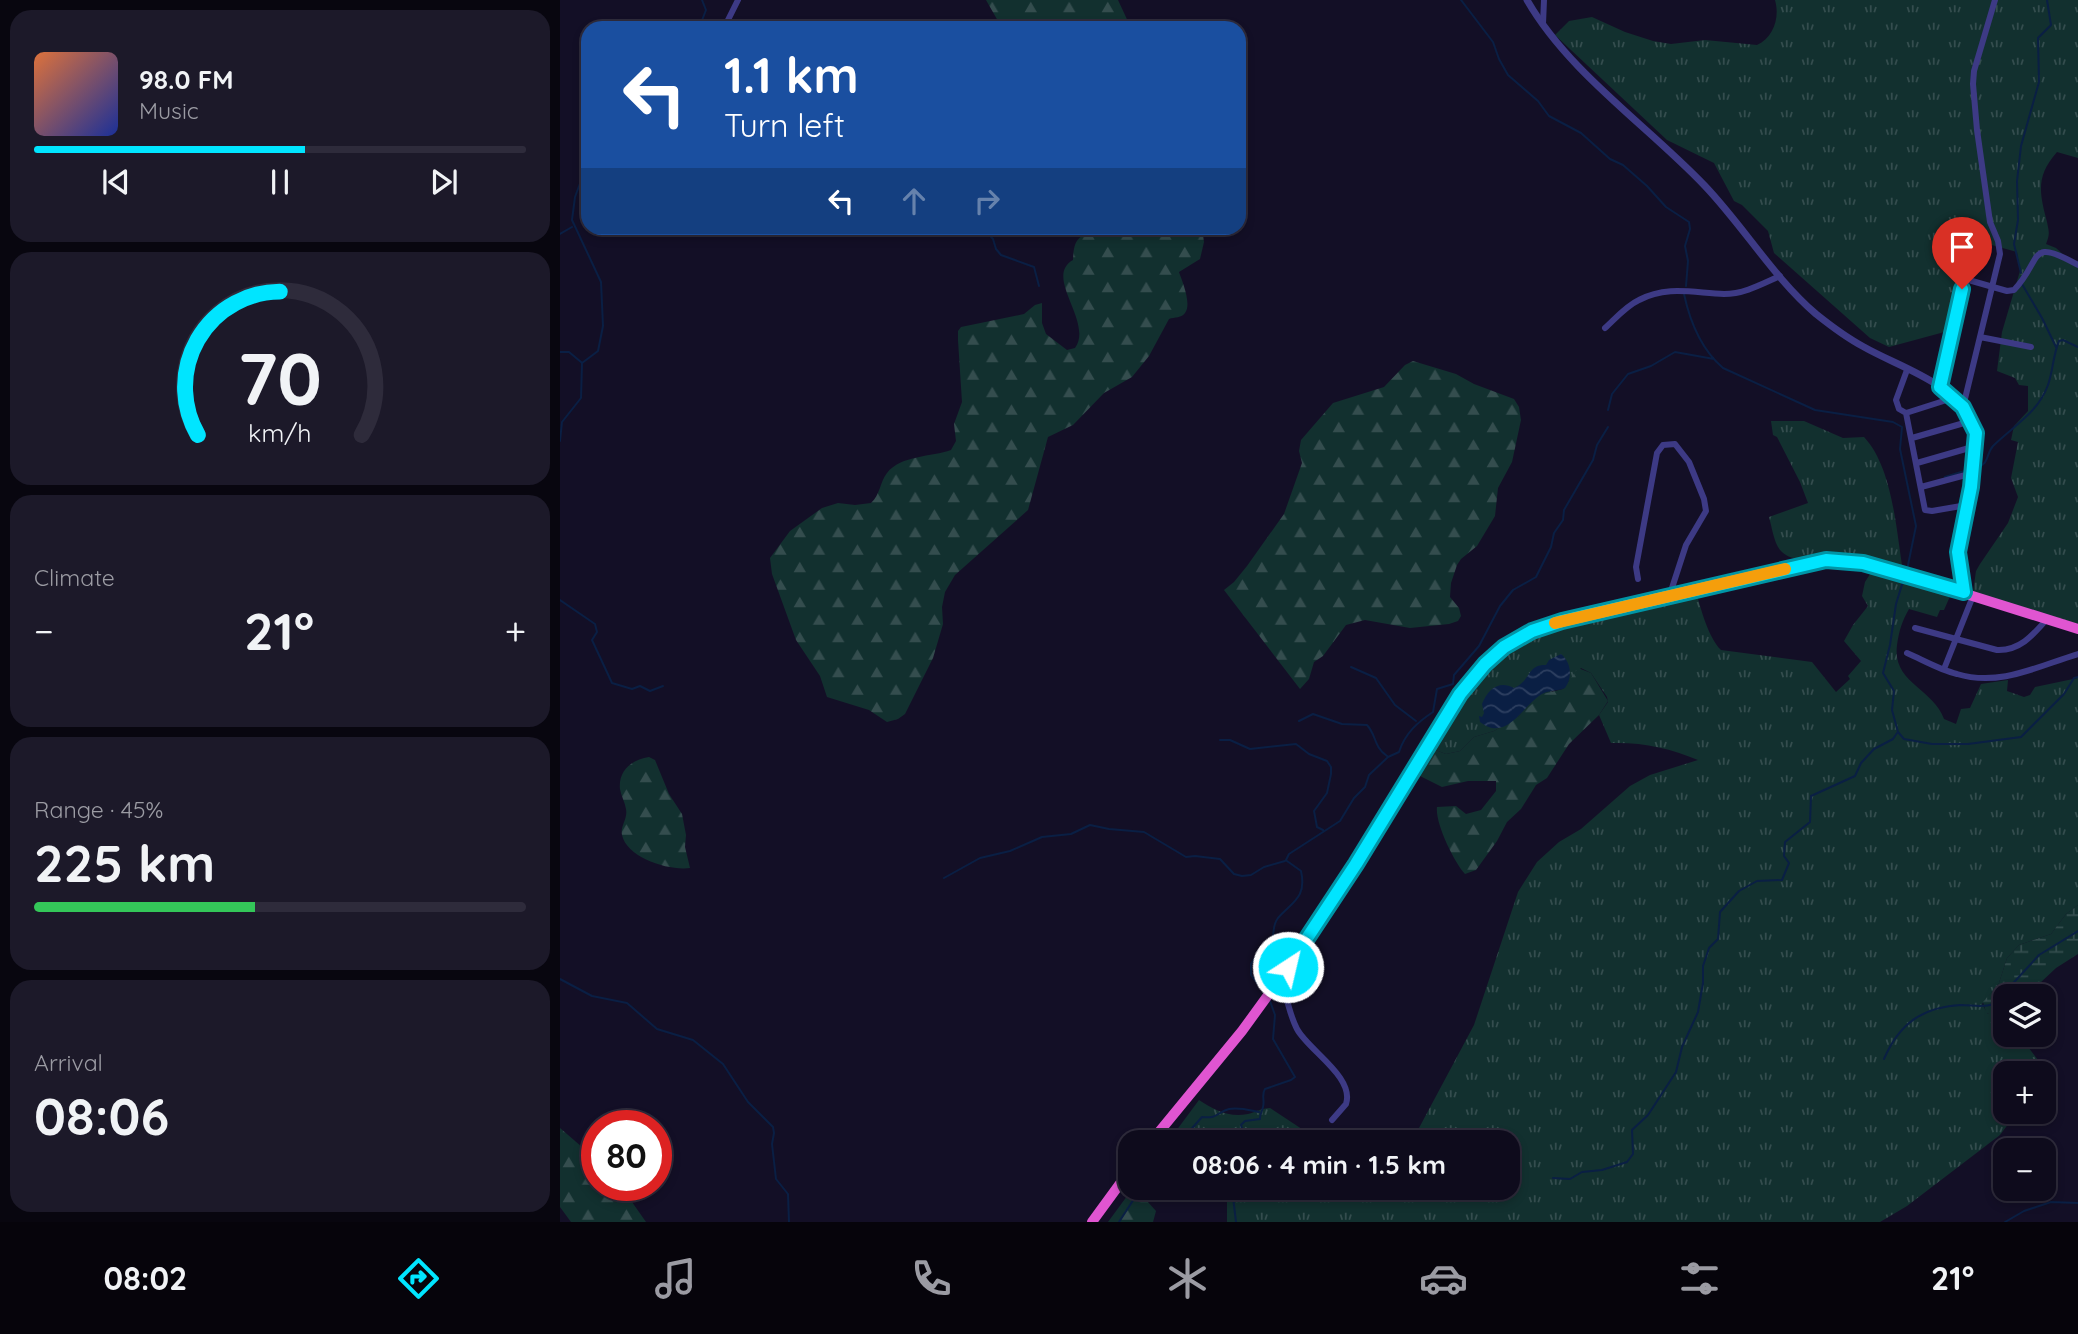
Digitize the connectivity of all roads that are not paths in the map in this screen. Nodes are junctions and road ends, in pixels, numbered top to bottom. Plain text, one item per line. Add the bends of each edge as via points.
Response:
1 (738, 0) edge
2 (1527, 0) edge
3 (1544, 0) edge
4 (1995, 0) edge
5 (728, 21) edge
6 (1543, 26) junction
7 (2078, 265) edge
8 (1969, 267) dead end
9 (1780, 276) junction
10 (1965, 279) junction
11 (1992, 287) junction
12 (1605, 328) dead end
13 (1980, 337) junction
14 (2031, 347) dead end
15 (1907, 370) junction
16 (1940, 387) junction
17 (1953, 398) junction
18 (1963, 407) junction
19 (1906, 412) junction
20 (1971, 421) junction
21 (1912, 438) junction
22 (1976, 446) junction
23 (1917, 463) junction
24 (1973, 473) junction
25 (1921, 487) junction
26 (1967, 505) junction
27 (1637, 579) dead end
28 (1670, 594) junction
29 (1968, 594) junction
30 (2047, 619) junction
31 (1916, 628) dead end
32 (2078, 629) edge
33 (1957, 640) junction
34 (1907, 653) dead end
35 (2078, 654) edge
36 (1944, 669) junction
37 (1281, 977) junction
38 (1332, 1120) dead end
39 (1161, 1130) edge
40 (1118, 1186) edge
41 (1092, 1222) edge

1 - 5 street
2 - 6 street
3 - 6 street
4 - 11 street via 1973,85 1990,222 2000,254
6 - 9 street via 1570,59 1706,187
7 - 11 street via 2052,251 2044,252 2014,290
8 - 10 street
9 - 12 street via 1725,294 1662,292 1638,300
9 - 15 street via 1839,332
10 - 11 street
10 - 16 street
11 - 13 street
13 - 14 street
13 - 18 street
15 - 16 street
15 - 19 street via 1896,400
16 - 17 street
17 - 18 street
17 - 19 street
18 - 20 street
19 - 21 street
20 - 21 street
20 - 22 street
21 - 23 street
22 - 23 street
22 - 24 street
23 - 25 street
24 - 25 street
24 - 26 street
25 - 26 street via 1928,511
26 - 29 street via 1958,552
27 - 28 street via 1657,453 1663,445 1675,444 1689,462 1706,511 1686,545
28 - 29 highway via 1838,559
28 - 37 highway via 1546,625 1513,641 1485,664 1450,709
29 - 30 highway
29 - 33 street
30 - 32 highway
30 - 33 street via 2028,640 2005,650
31 - 33 street
33 - 36 street
34 - 36 street
35 - 36 street via 1999,678 1970,677
37 - 38 street via 1298,1032 1325,1059 1347,1091 1346,1104
37 - 39 highway
40 - 41 highway

